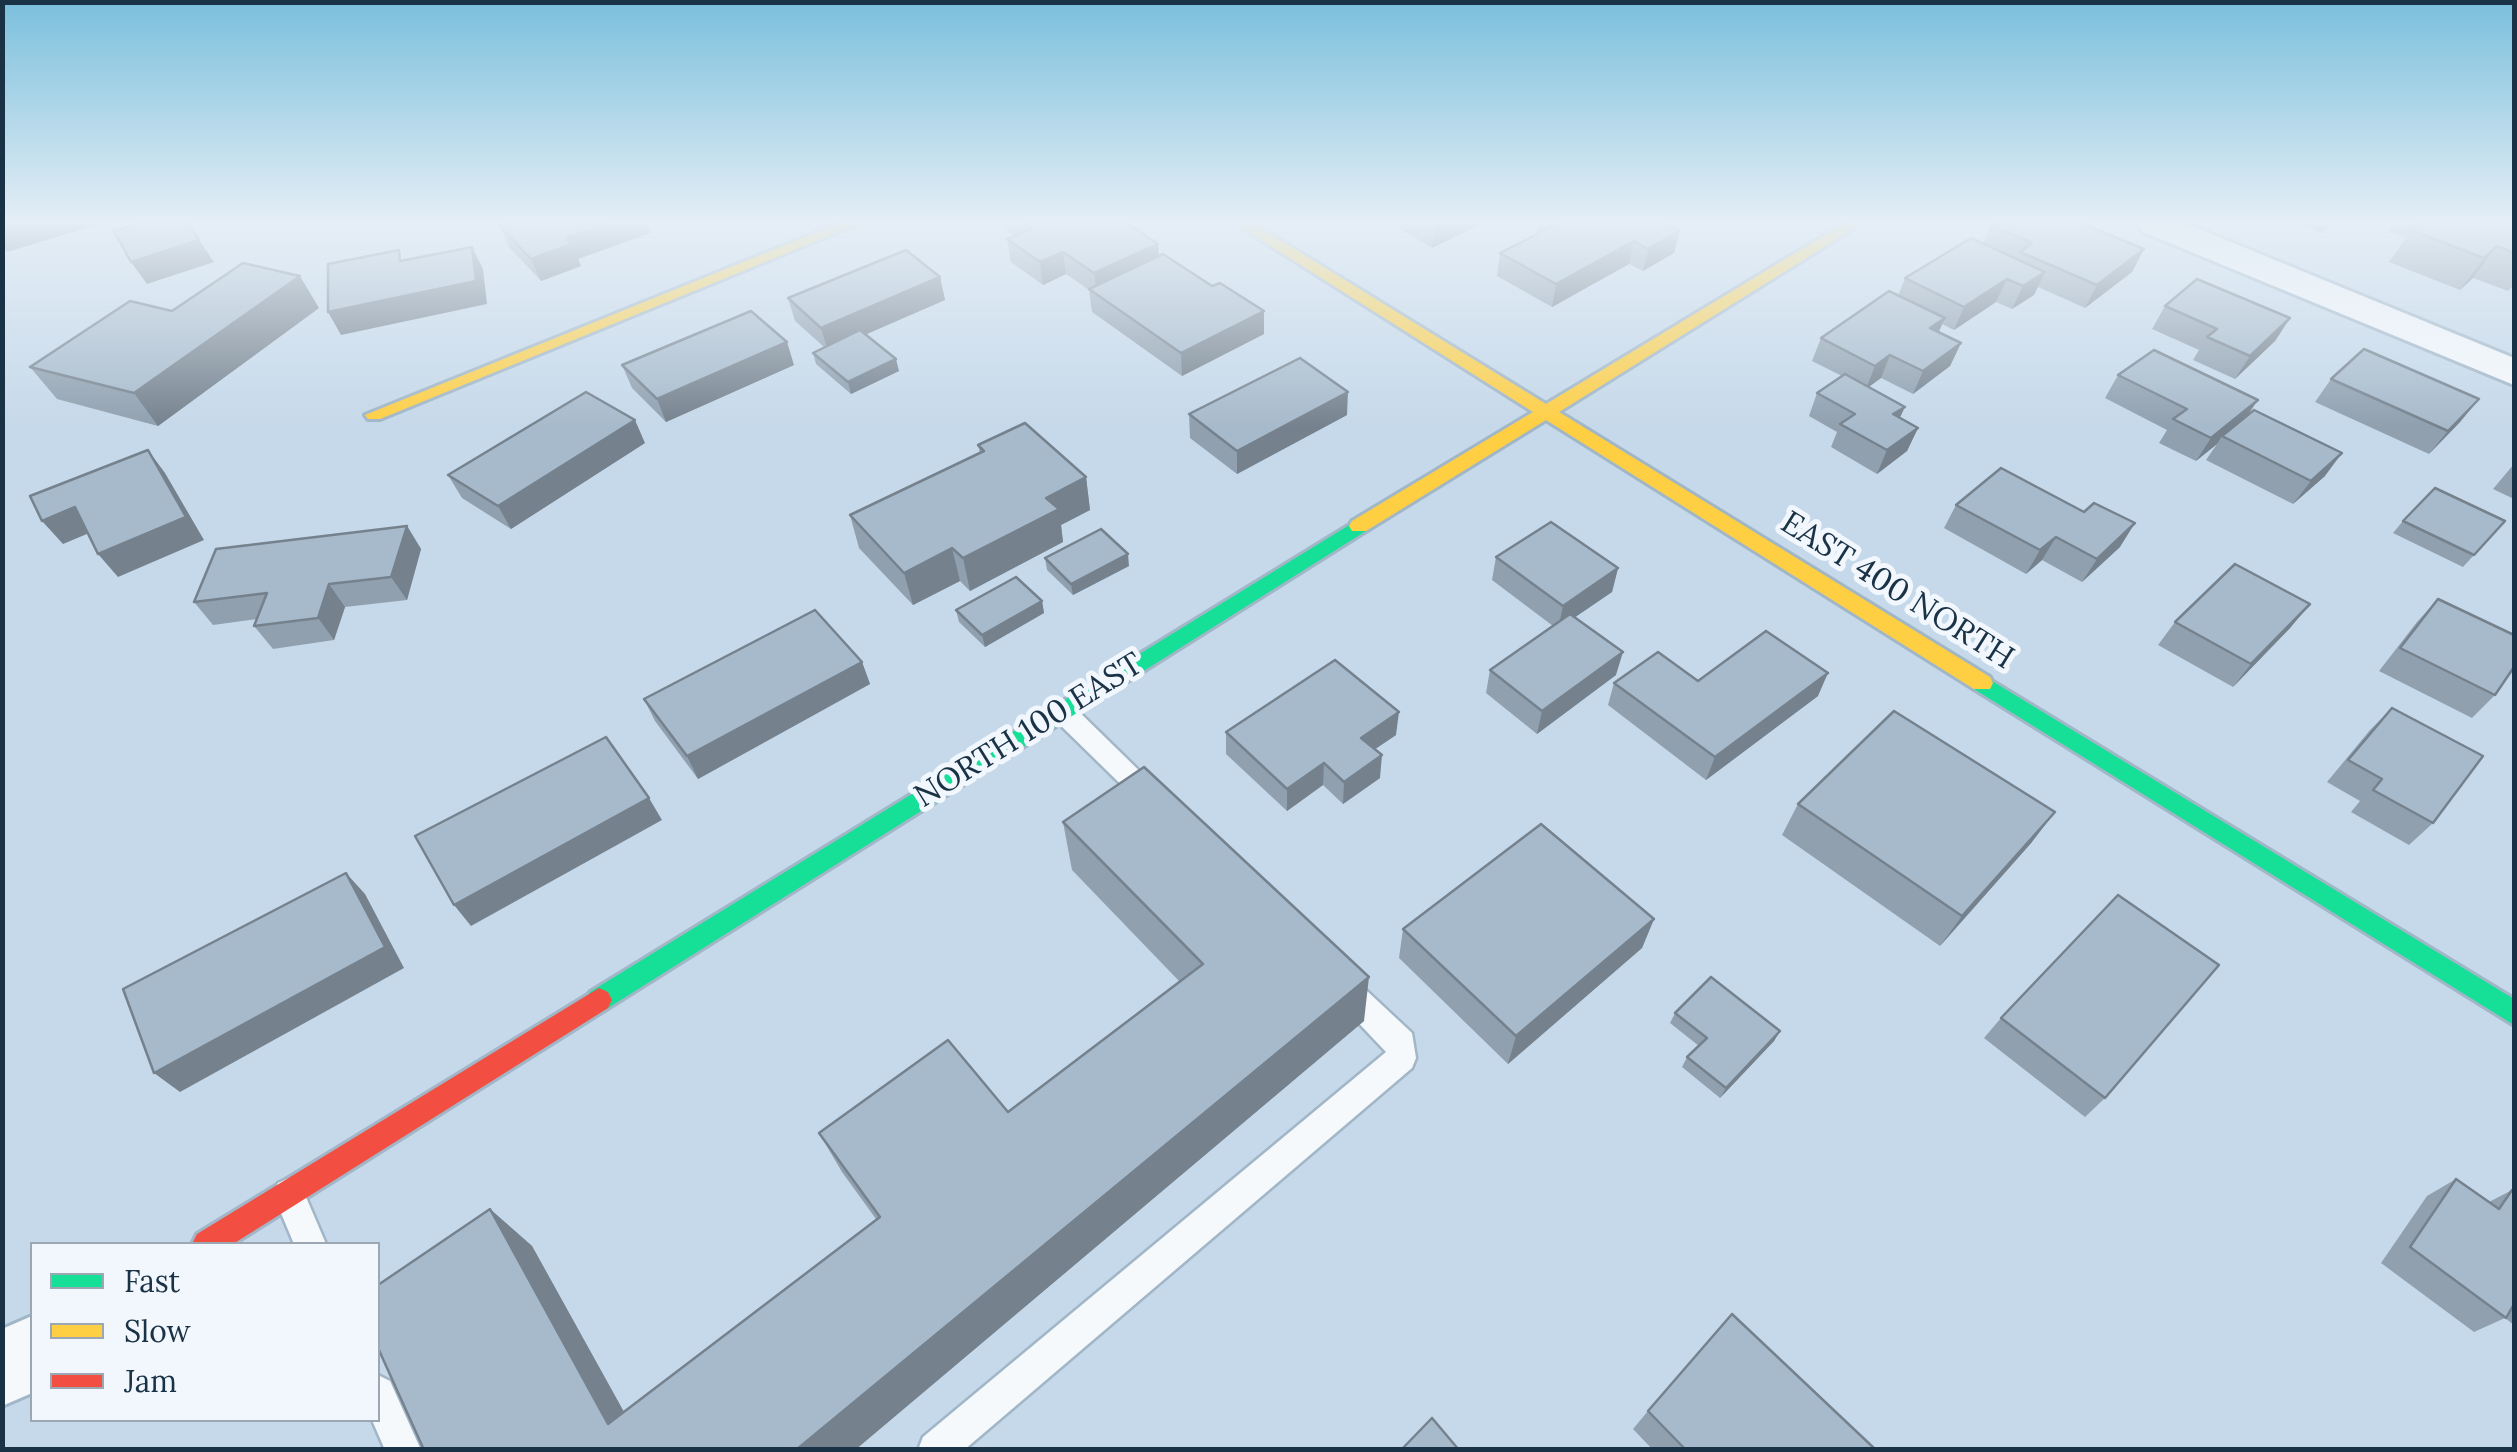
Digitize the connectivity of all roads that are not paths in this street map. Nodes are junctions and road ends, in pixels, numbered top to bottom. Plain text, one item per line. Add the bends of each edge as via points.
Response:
1 (680, 292) edge
2 (1353, 292) edge
3 (1741, 292) edge
4 (2320, 292) edge
5 (2514, 372) edge
6 (1544, 410) junction
7 (374, 414) dead end
8 (1061, 710) junction
9 (1168, 815) edge
10 (1318, 962) edge
11 (2514, 1013) edge
12 (289, 1194) junction
13 (211, 1242) edge
14 (309, 1242) edge
15 (30, 1353) edge
16 (2, 1370) edge
17 (380, 1398) edge
18 (403, 1450) edge
19 (936, 1450) edge

1 - 7 street
2 - 6 street, EAST 400 NORTH
3 - 6 street, NORTH 100 EAST
4 - 5 street
6 - 8 street, NORTH 100 EAST
6 - 11 street, EAST 400 NORTH
8 - 9 lane
8 - 12 street, NORTH 100 EAST
10 - 19 lane via 1400,1043 1401,1058
12 - 13 street, NORTH 100 EAST
12 - 14 lane
15 - 16 street
17 - 18 lane

